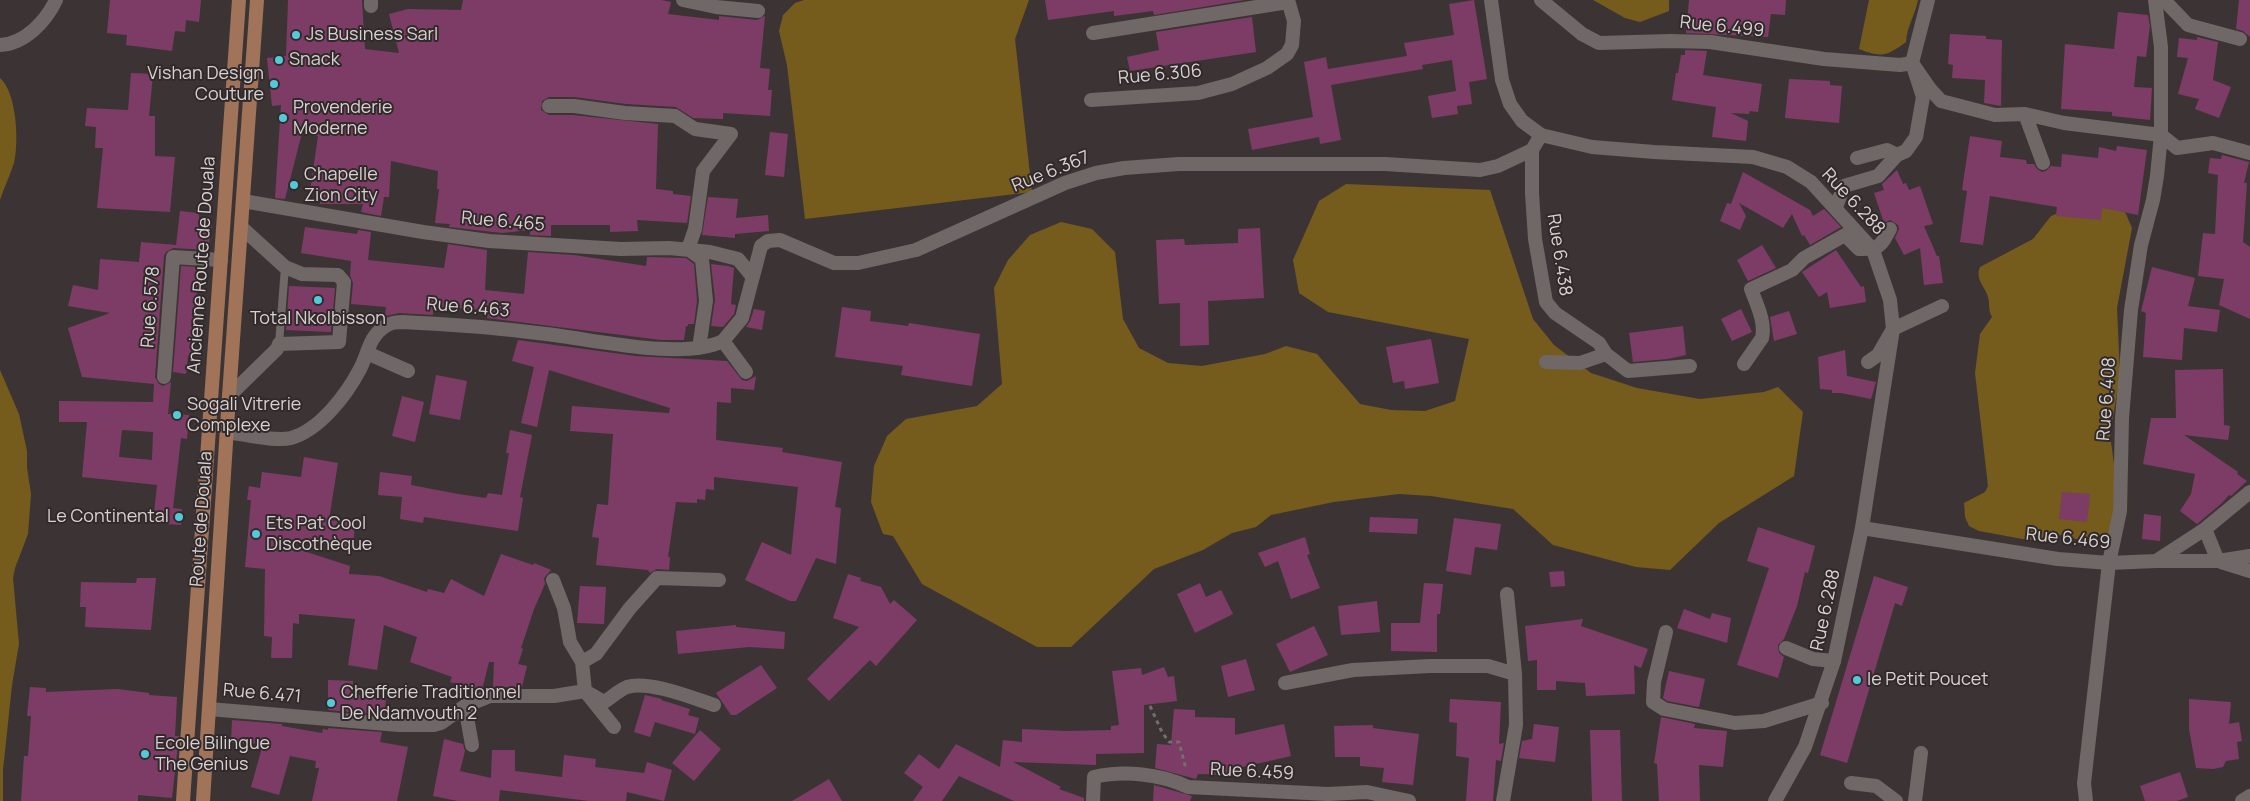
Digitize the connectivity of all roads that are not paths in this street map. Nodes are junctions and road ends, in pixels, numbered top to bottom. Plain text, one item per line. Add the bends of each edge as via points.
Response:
1 (56, 0) edge
2 (239, 0) edge
3 (257, 0) edge
4 (683, 0) edge
5 (1491, 0) edge
6 (1541, 0) edge
7 (1928, 0) edge
8 (2155, 0) edge
9 (2164, 0) edge
10 (1288, 1) edge
11 (758, 11) dead end
12 (1093, 32) dead end
13 (2240, 39) dead end
14 (0, 45) edge
15 (1912, 63) junction
16 (1091, 100) dead end
17 (549, 106) dead end
18 (2025, 114) junction
19 (2161, 134) junction
20 (1541, 135) junction
21 (1532, 150) junction
22 (2250, 152) edge
23 (1897, 155) junction
24 (1857, 158) dead end
25 (2043, 163) dead end
26 (243, 201) junction
27 (1836, 207) junction
28 (241, 227) junction
29 (1890, 230) dead end
30 (688, 249) junction
31 (1873, 250) junction
32 (221, 260) junction
33 (285, 267) junction
34 (752, 276) junction
35 (1942, 306) dead end
36 (1893, 329) junction
37 (723, 342) junction
38 (279, 344) junction
39 (699, 348) junction
40 (367, 353) junction
41 (1606, 354) junction
42 (1546, 362) dead end
43 (1868, 362) dead end
44 (1744, 364) dead end
45 (1690, 366) dead end
46 (408, 371) dead end
47 (746, 372) dead end
48 (164, 378) dead end
49 (229, 396) junction
50 (227, 432) junction
51 (2250, 492) edge
52 (1862, 528) junction
53 (2205, 529) junction
54 (2250, 556) edge
55 (2156, 561) junction
56 (2218, 561) junction
57 (2109, 563) junction
58 (2250, 571) edge
59 (553, 580) dead end
60 (719, 580) dead end
61 (1507, 594) dead end
62 (1666, 632) dead end
63 (1786, 648) dead end
64 (1834, 661) junction
65 (582, 662) junction
66 (1515, 674) junction
67 (1284, 682) dead end
68 (585, 691) junction
69 (1822, 703) junction
70 (714, 705) dead end
71 (465, 706) junction
72 (209, 709) junction
73 (614, 727) dead end
74 (472, 745) dead end
75 (1921, 753) dead end
76 (1851, 783) dead end
77 (2250, 796) edge
78 (1328, 798) edge
79 (183, 801) edge
80 (204, 801) edge
81 (1093, 801) edge
82 (1409, 801) edge
83 (1503, 801) edge
84 (1775, 801) edge
85 (1896, 801) edge
86 (1915, 801) edge
87 (2086, 801) edge
88 (2242, 801) edge

1 - 14 street via 40,25 26,36
2 - 32 main road, Ancienne Route de Douala
3 - 26 main road, Route de Douala
4 - 11 street
5 - 20 street, Rue 6.288 via 1502,80 1510,104 1522,121
6 - 15 street, Rue 6.499 via 1582,34 1599,43 1710,42 1824,59 1900,66
7 - 15 street
8 - 19 street, Rue 6.408 via 2160,47
9 - 13 street via 2188,25
10 - 12 street
10 - 16 street, Rue 6.306 via 1294,21 1292,45 1287,54 1268,68 1232,84 1198,93
15 - 18 street via 1941,101 1995,115
15 - 23 street via 1923,97 1920,122 1916,138 1906,152
17 - 30 street via 675,116 695,129 731,134 703,171 695,229
18 - 19 street via 2064,123
18 - 25 street
19 - 22 street via 2177,148 2213,143
19 - 57 street, Rue 6.408 via 2154,200 2141,245 2131,310 2122,418 2120,511
20 - 21 street
20 - 27 street, Rue 6.288 via 1592,147 1753,157 1788,167 1811,182
21 - 34 street, Rue 6.367 via 1498,166 1480,170 1385,164 1189,164 1114,170 1065,184 916,250 858,263 834,263 780,240 768,241 761,246
21 - 41 street, Rue 6.438 via 1535,239 1546,302 1555,313 1599,343
23 - 24 street via 1887,150
23 - 27 street via 1878,176 1844,186
26 - 28 main road, Route de Douala
26 - 30 street, Rue 6.465 via 489,241 621,249
27 - 31 street, Rue 6.288
28 - 33 street
28 - 49 main road, Route de Douala
29 - 31 street via 1881,245
30 - 34 street, Rue 6.465 via 738,259
30 - 39 street via 702,259 706,301
31 - 36 street, Rue 6.288 via 1890,300
31 - 44 street via 1859,249 1845,235 1804,258 1792,270 1751,289 1763,333
32 - 48 street, Rue 6.578 via 173,257
32 - 79 main road, Ancienne Route de Douala
33 - 38 lane
33 - 38 street via 302,274 338,275 344,282 339,342
34 - 37 street, Rue 6.367 via 742,318
35 - 36 street
36 - 43 street via 1878,354
36 - 52 street, Rue 6.288
37 - 39 street, Rue 6.463
37 - 47 street
38 - 49 street via 277,350
39 - 40 street, Rue 6.463 via 633,347 546,334 402,322 384,327 370,342
40 - 46 street
40 - 50 street, Rue 6.463 via 343,397 329,412 296,436 281,438
41 - 42 street via 1580,363
41 - 45 street, Rue 6.438 via 1628,371
49 - 50 main road, Route de Douala
50 - 72 main road, Route de Douala
51 - 53 street
52 - 57 street, Rue 6.469 via 2058,559
52 - 64 street, Rue 6.288
53 - 55 street
53 - 56 street
54 - 56 street
55 - 56 street, Rue 6.469
55 - 57 street, Rue 6.469
56 - 58 street
57 - 87 street, Rue 6.408 via 2089,724 2084,783
59 - 65 street via 564,608 570,642
60 - 65 street via 657,578 596,654
61 - 66 street
62 - 69 street via 1654,682 1653,702 1664,709 1735,723 1764,721
63 - 64 street via 1813,659
64 - 69 street, Rue 6.288
65 - 68 street
66 - 67 street via 1488,666 1430,666 1353,670
66 - 83 street via 1516,725
68 - 70 street via 604,702 627,687 646,686
68 - 71 street, Rue 6.471 via 554,696 490,696
68 - 73 street
69 - 84 street, Rue 6.288 via 1805,747
71 - 72 street, Rue 6.471 via 434,725
71 - 74 street
72 - 80 main road, Route de Douala
75 - 86 street
76 - 85 street via 1876,786
77 - 88 street
78 - 81 street, Rue 6.459 via 1188,787 1154,776 1106,774 1094,777
78 - 82 street, Rue 6.459 via 1367,792

